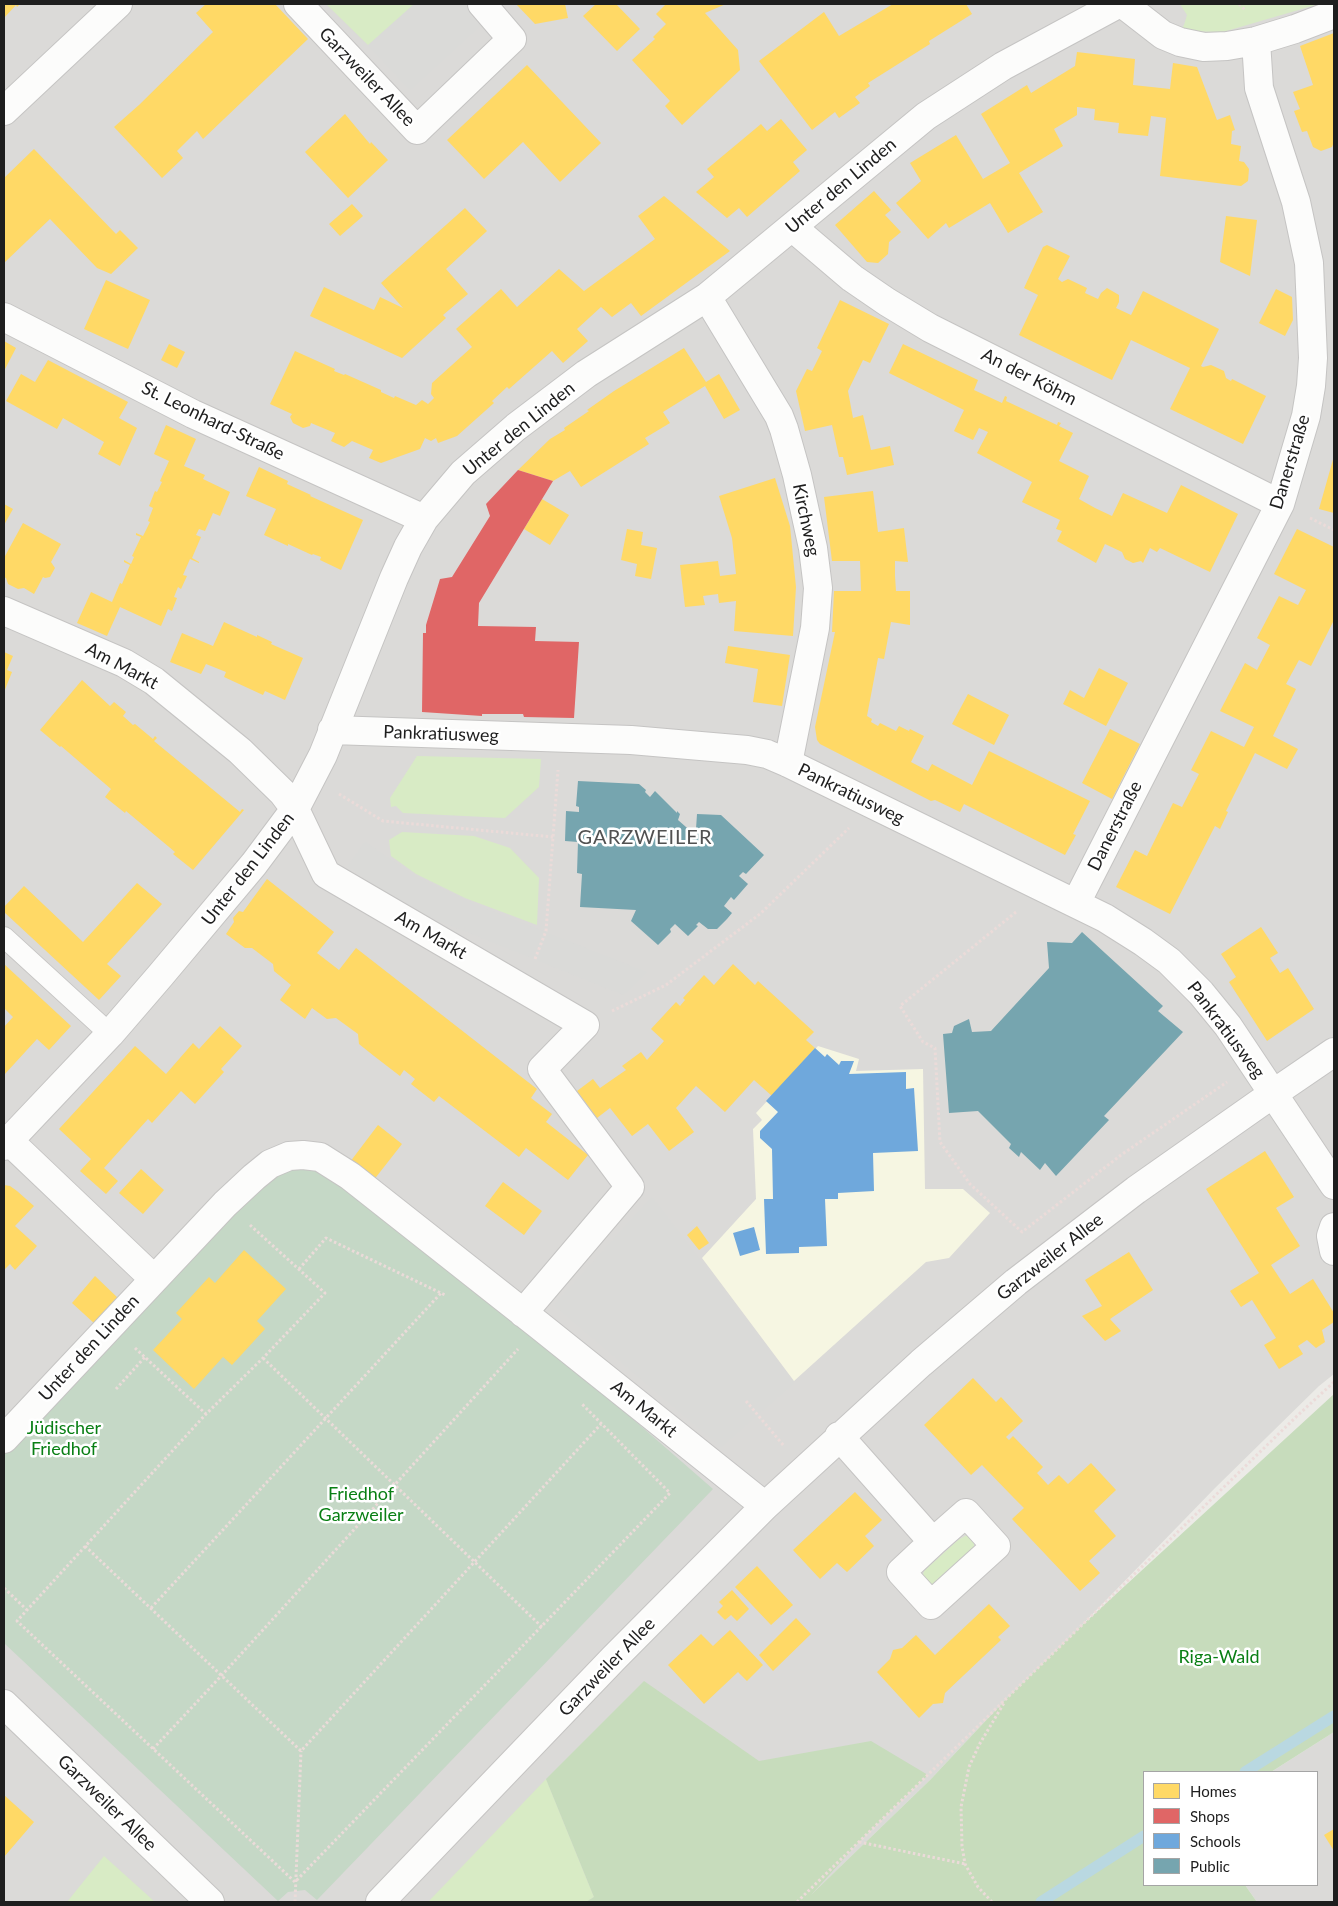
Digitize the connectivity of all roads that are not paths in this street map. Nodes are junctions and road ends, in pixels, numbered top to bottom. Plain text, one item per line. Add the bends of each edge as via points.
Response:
1 (118, 4) edge
2 (298, 4) edge
3 (482, 4) edge
4 (1118, 4) edge
5 (1123, 4) edge
6 (1334, 14) edge
7 (1256, 41) junction
8 (4, 111) edge
9 (792, 227) junction
10 (707, 297) junction
11 (4, 317) edge
12 (1280, 504) junction
13 (424, 519) junction
14 (4, 611) edge
15 (332, 730) junction
16 (788, 763) junction
17 (295, 809) junction
18 (1076, 903) junction
19 (4, 937) edge
20 (110, 1034) junction
21 (1334, 1052) edge
22 (1274, 1093) junction
23 (6, 1143) edge
24 (289, 1156) joint
25 (1334, 1186) edge
26 (1334, 1227) edge
27 (1334, 1251) edge
28 (154, 1279) junction
29 (523, 1312) junction
30 (839, 1436) junction
31 (4, 1439) edge
32 (764, 1506) junction
33 (933, 1542) dead end
34 (4, 1704) edge
35 (210, 1902) edge
36 (380, 1902) edge

1 - 8 street
2 - 3 street, Garzweiler Allee via 417,130 512,39
4 - 9 street, Unter den Linden via 1002,66 956,95 891,143
5 - 7 street via 1152,28 1180,42 1204,47
6 - 7 street
7 - 12 street, Danerstraße via 1259,88 1303,229 1312,300 1311,386 1306,416
9 - 10 street, Unter den Linden
9 - 12 street, An der Köhm via 852,278 930,328
10 - 13 street, Unter den Linden via 586,374 516,427 463,473
10 - 16 street, Kirchweg via 784,429 814,555 818,588 815,628
11 - 13 street, St. Leonhard-Straße via 193,414
12 - 18 street, Danerstraße
13 - 15 street, Unter den Linden via 394,578
14 - 17 street, Am Markt via 124,662 154,681 254,764
15 - 16 street, Pankratiusweg via 632,740 726,747 767,754
15 - 17 street, Unter den Linden via 313,778
16 - 18 street, Pankratiusweg
17 - 20 street, Unter den Linden via 254,864
17 - 29 street, Am Markt via 326,874 585,1025 542,1069 630,1187
18 - 22 street, Pankratiusweg via 1122,928 1168,961 1214,1009
19 - 20 lane
20 - 23 street, Unter den Linden
21 - 22 street, Garzweiler Allee
22 - 25 street
22 - 30 street, Garzweiler Allee via 1136,1190 1016,1282
23 - 28 street, Unter den Linden
24 - 28 street, Unter den Linden via 270,1164 225,1204
24 - 29 street, Am Markt via 320,1157 335,1165
26 - 27 street via 1331,1236
28 - 31 street, Unter den Linden
29 - 32 street, Am Markt
30 - 32 street, Garzweiler Allee
30 - 33 street
32 - 36 street, Garzweiler Allee
34 - 35 street, Garzweiler Allee

